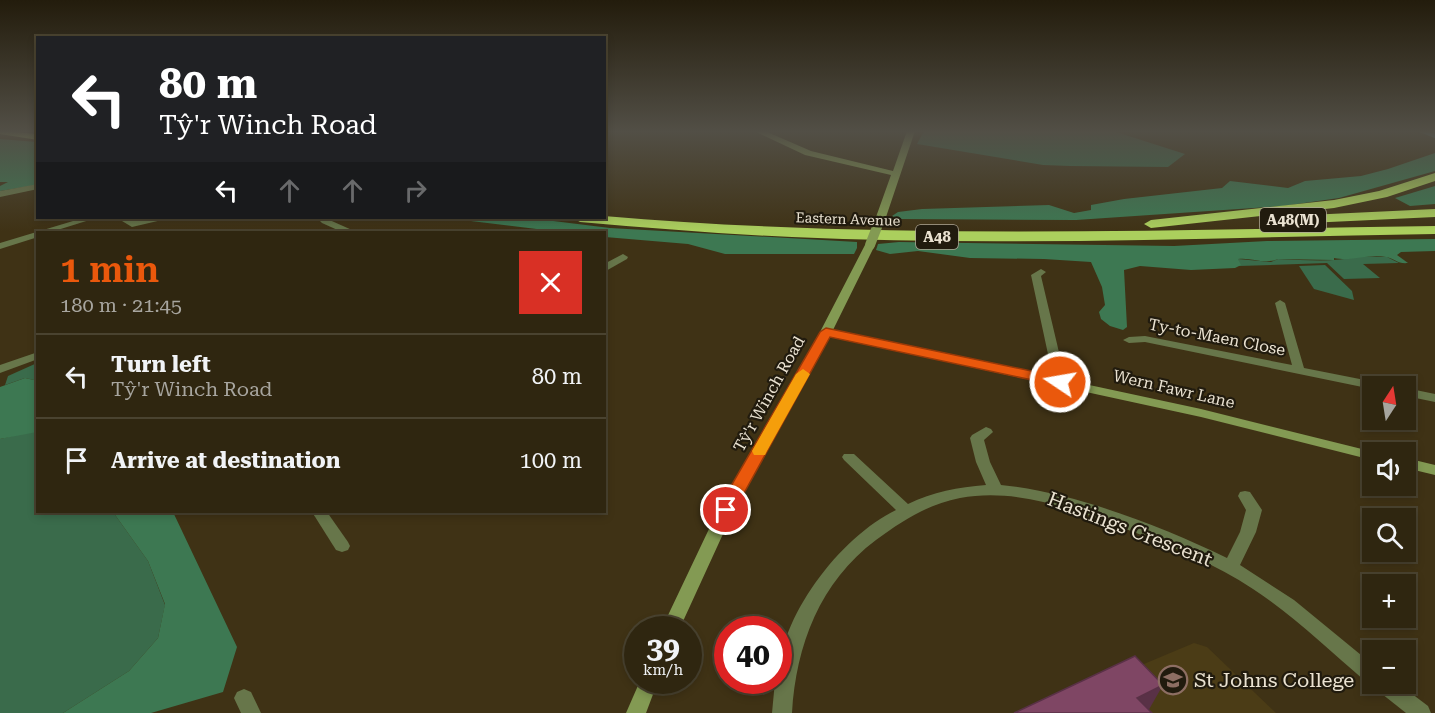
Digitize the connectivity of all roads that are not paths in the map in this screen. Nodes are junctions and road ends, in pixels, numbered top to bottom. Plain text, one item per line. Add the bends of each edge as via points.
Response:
1 (856, 164) edge
2 (900, 164) edge
3 (897, 174) junction
4 (1435, 177) edge
5 (36, 186) edge
6 (0, 194) edge
7 (606, 208) edge
8 (1435, 213) edge
9 (88, 219) edge
10 (124, 219) edge
11 (154, 219) edge
12 (593, 219) edge
13 (325, 221) dead end
14 (1151, 224) junction
15 (1435, 225) edge
16 (1435, 230) edge
17 (47, 231) edge
18 (347, 231) edge
19 (1295, 232) junction
20 (36, 235) edge
21 (0, 246) edge
22 (622, 257) dead end
23 (606, 268) edge
24 (1041, 272) dead end
25 (1280, 303) dead end
26 (826, 332) junction
27 (1129, 340) dead end
28 (36, 356) edge
29 (0, 369) edge
30 (1299, 370) junction
31 (1060, 382) junction
32 (1362, 383) edge
33 (1416, 394) edge
34 (1435, 398) edge
35 (986, 432) dead end
36 (1362, 453) edge
37 (849, 457) dead end
38 (1416, 465) edge
39 (1435, 470) edge
40 (995, 489) junction
41 (1245, 495) dead end
42 (906, 511) junction
43 (320, 513) edge
44 (342, 546) dead end
45 (1230, 568) junction
46 (677, 616) edge
47 (1362, 667) edge
48 (644, 694) edge
49 (1397, 694) edge
50 (636, 713) edge
51 (782, 713) edge
52 (1421, 713) edge

1 - 3 main road
2 - 3 main road, Tŷ'r Winch Road
3 - 26 main road, Tŷ'r Winch Road, bridge via 870,245
4 - 14 highway, A48 via 1334,204
5 - 6 street
7 - 14 highway, Eastern Avenue / A48 via 838,224
8 - 14 highway, A48(M)
9 - 17 street
10 - 11 street via 132,224
12 - 19 highway, Eastern Avenue / A48 via 898,237
13 - 18 street
15 - 19 highway, A48(M)
16 - 19 highway, A48
20 - 21 street
22 - 23 street
24 - 31 street via 1036,274
25 - 30 street, Ty-to-Maen Close
26 - 31 main road, Wern Fawr Lane
26 - 46 main road, Tŷ'r Winch Road via 726,510
27 - 30 street, Ty-to-Maen Close via 1145,339
28 - 29 street
30 - 32 street, Ty-to-Maen Close
31 - 36 main road, Wern Fawr Lane
33 - 34 street
35 - 40 street via 977,438 978,445
37 - 42 street
38 - 39 main road
40 - 42 street, Hastings Crescent via 947,495
40 - 45 street, Hastings Crescent via 1055,498 1153,533
41 - 45 street, Hastings Crescent via 1254,510
42 - 51 street, Hastings Crescent via 851,551 820,591 794,645
43 - 44 street
45 - 47 street, Hastings Crescent via 1285,604
48 - 50 main road
49 - 52 street

